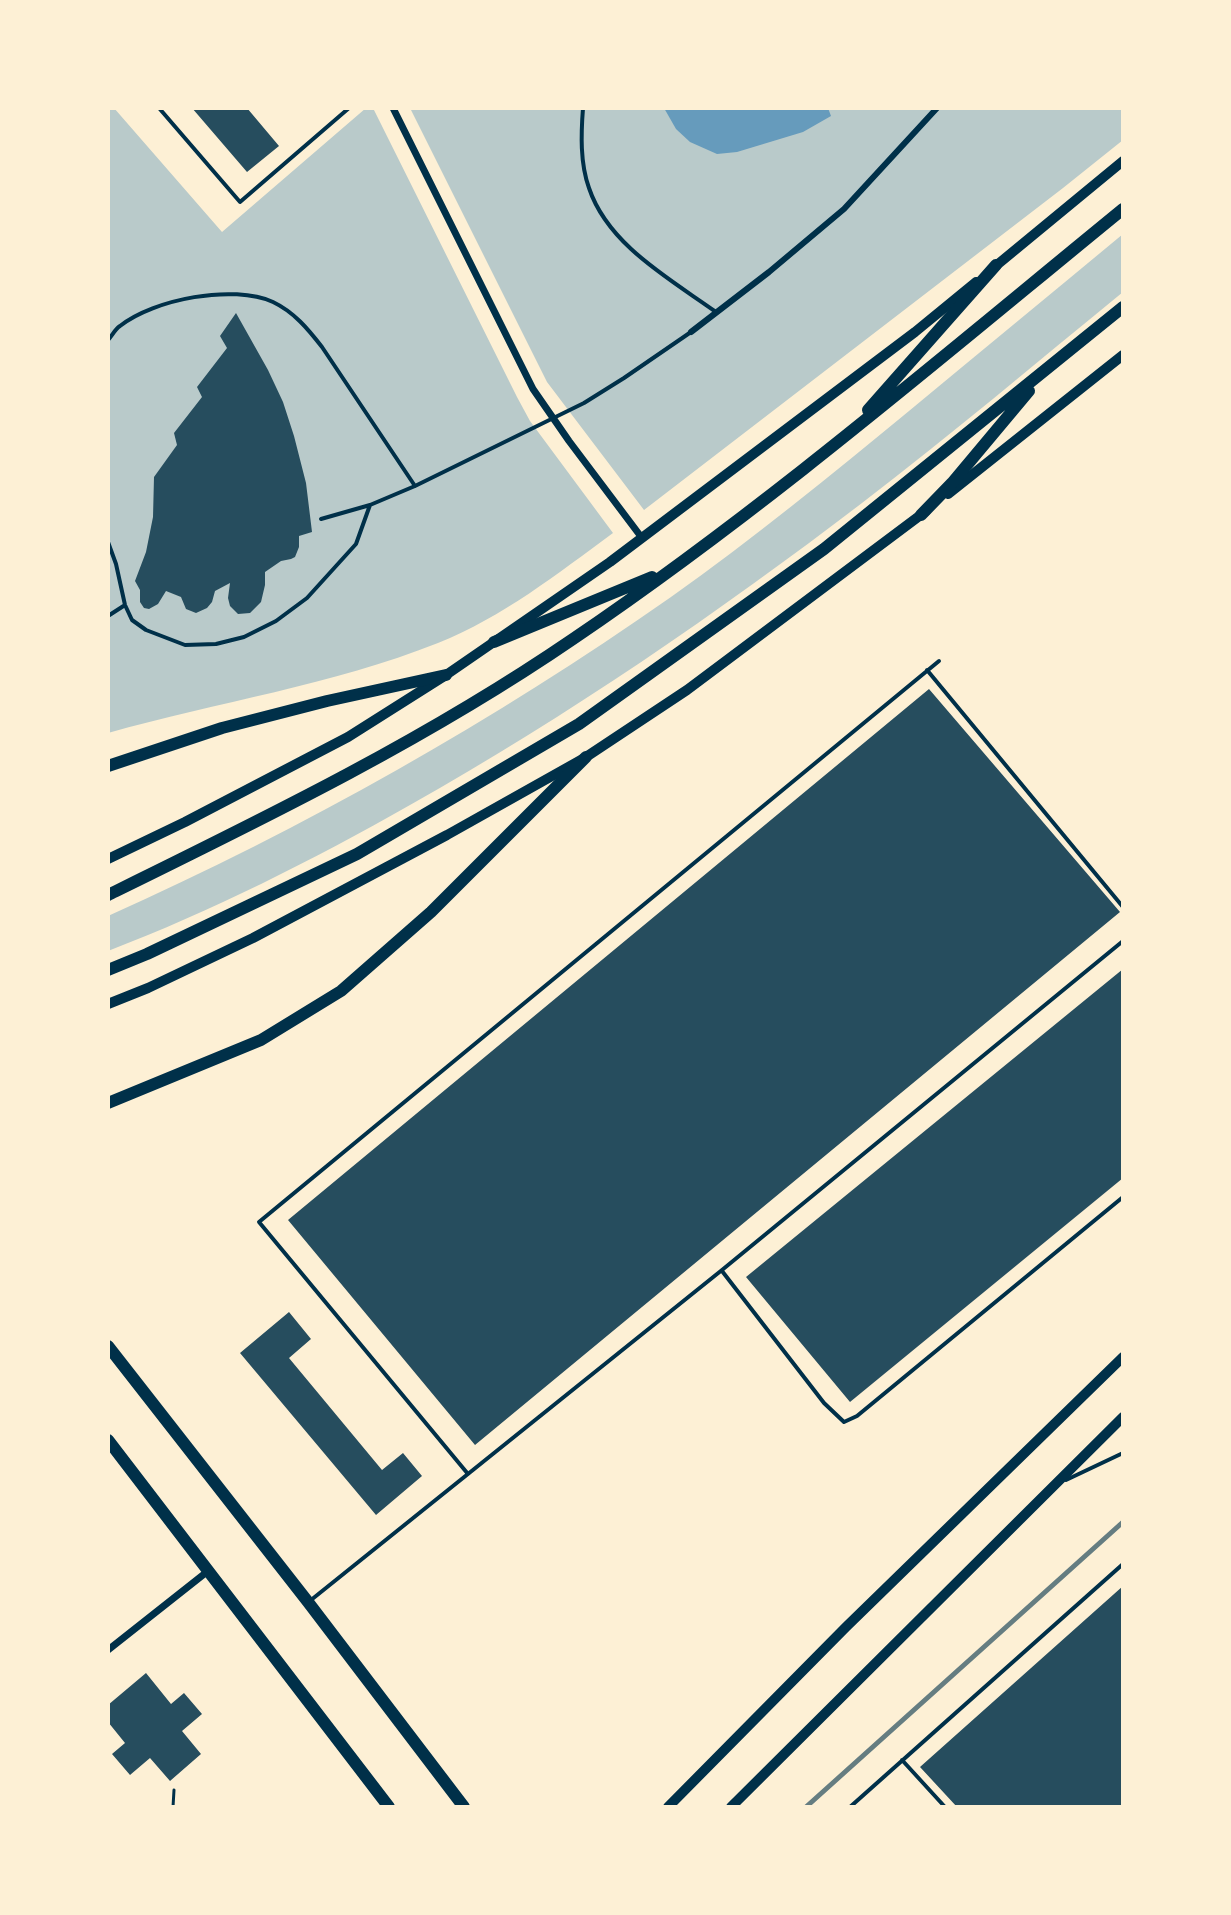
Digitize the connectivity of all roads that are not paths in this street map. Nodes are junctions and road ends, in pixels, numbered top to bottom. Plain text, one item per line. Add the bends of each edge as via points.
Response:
1 (159, 108) edge
2 (349, 108) edge
3 (393, 108) edge
4 (583, 108) edge
5 (937, 108) edge
6 (1123, 161) edge
7 (1123, 209) edge
8 (996, 265) junction
9 (1123, 307) edge
10 (716, 312) junction
11 (691, 332) joint
12 (108, 340) edge
13 (1123, 355) edge
14 (1055, 362) junction
15 (842, 439) junction
16 (415, 486) junction
17 (370, 505) junction
18 (921, 515) junction
19 (321, 519) dead end
20 (642, 538) junction
21 (108, 542) edge
22 (680, 564) junction
23 (125, 605) junction
24 (108, 616) edge
25 (494, 642) junction
26 (939, 661) dead end
27 (927, 670) junction
28 (446, 675) junction
29 (586, 757) junction
30 (108, 766) edge
31 (108, 859) edge
32 (108, 895) edge
33 (1123, 907) edge
34 (1123, 941) edge
35 (108, 970) edge
36 (108, 1004) edge
37 (143, 1089) junction
38 (108, 1103) edge
39 (108, 1111) edge
40 (1123, 1197) edge
41 (722, 1270) junction
42 (108, 1346) edge
43 (1123, 1357) edge
44 (1123, 1417) edge
45 (108, 1440) edge
46 (1123, 1453) edge
47 (468, 1474) junction
48 (1056, 1485) junction
49 (1123, 1564) edge
50 (208, 1571) junction
51 (308, 1602) junction
52 (108, 1650) edge
53 (902, 1760) junction
54 (735, 1806) edge
55 (389, 1807) edge
56 (464, 1807) edge
57 (668, 1807) edge
58 (850, 1807) edge
59 (945, 1807) edge

1 - 2 lane via 240,202
3 - 20 street via 533,389
4 - 10 lane via 582,155 601,216 620,240
5 - 10 street via 844,209
6 - 8 main road
7 - 15 main road
8 - 15 main road
8 - 20 main road
9 - 14 main road
10 - 11 street
11 - 16 lane via 584,403
12 - 16 lane via 119,326 192,297 270,301 289,311 314,337
13 - 18 main road
14 - 18 main road
14 - 35 main road via 824,549 579,724 357,854
15 - 22 main road
16 - 17 lane
17 - 19 lane
17 - 23 lane via 356,544 326,579 276,621 244,637 185,645 146,630 132,620
18 - 29 main road via 687,690
20 - 25 main road
21 - 23 lane
22 - 25 main road
22 - 32 main road via 572,640 434,726
23 - 24 lane
25 - 28 main road
26 - 27 lane
27 - 33 lane
27 - 47 lane via 259,1222
28 - 30 main road via 222,728
28 - 31 main road via 348,737
29 - 36 main road via 306,910
29 - 37 main road via 431,912 341,991 261,1040
34 - 41 lane
37 - 38 main road
37 - 39 main road
40 - 41 lane via 844,1422
41 - 47 lane
42 - 51 main road
43 - 57 main road
44 - 48 main road
45 - 50 main road
46 - 48 lane
47 - 51 lane
48 - 54 main road
49 - 53 lane
50 - 52 street
50 - 55 main road
51 - 56 main road
53 - 58 lane
53 - 59 lane

